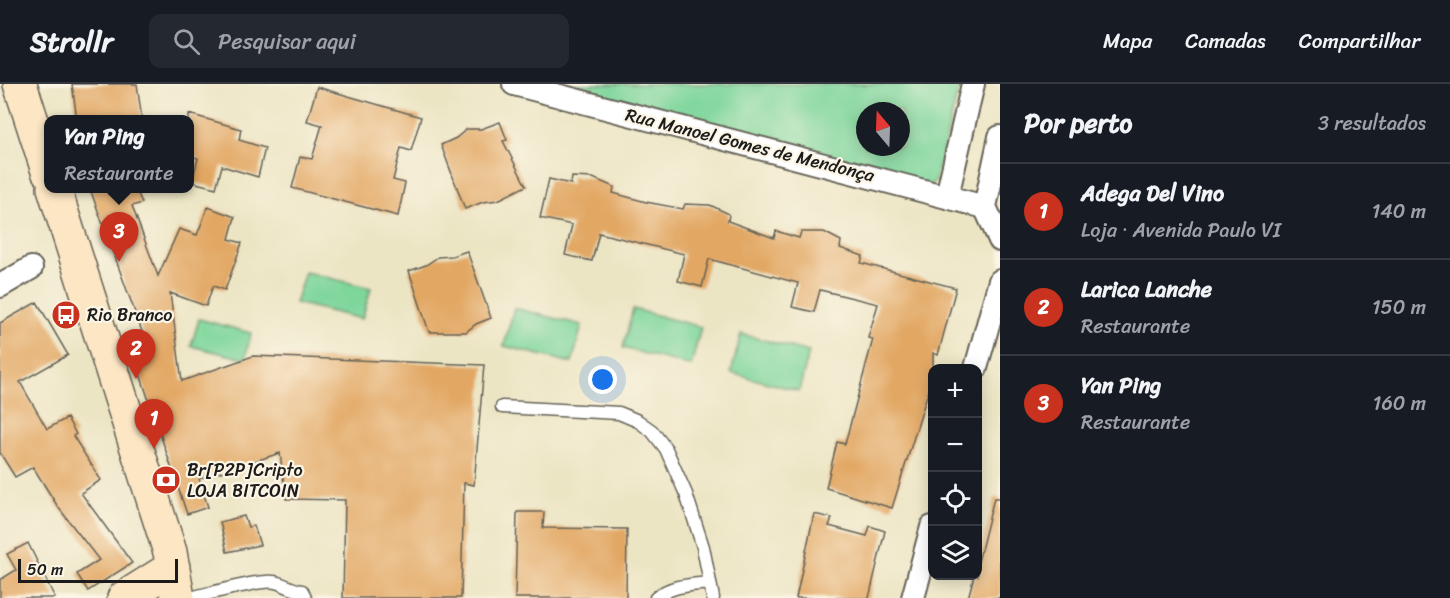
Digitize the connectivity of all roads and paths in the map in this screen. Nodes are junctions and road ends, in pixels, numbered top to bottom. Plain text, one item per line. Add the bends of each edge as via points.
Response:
1 (20, 84) edge
2 (514, 84) edge
3 (973, 84) edge
4 (1000, 137) edge
5 (44, 159) edge
6 (55, 193) edge
7 (947, 196) junction
8 (985, 207) junction
9 (1000, 240) edge
10 (31, 268) dead end
11 (1000, 281) edge
12 (0, 286) edge
13 (977, 364) edge
14 (502, 407) dead end
15 (928, 545) edge
16 (176, 583) edge
17 (710, 584) junction
18 (289, 594) edge
19 (124, 598) edge
20 (190, 598) edge
21 (305, 598) edge
22 (656, 598) edge
23 (713, 598) edge
24 (913, 598) edge

1 - 5 main road
2 - 7 street, Rua Manoel Gomes de Mendonça
3 - 7 street
4 - 8 street
6 - 16 main road
7 - 8 street, Rua Manoel Gomes de Mendonça
8 - 9 street
10 - 12 street
11 - 13 street
14 - 17 lane via 619,413 652,431 666,449 686,494
15 - 24 street
16 - 19 main road
17 - 22 lane via 679,586
17 - 23 lane
18 - 20 lane via 276,582 270,582
18 - 21 lane via 302,591

